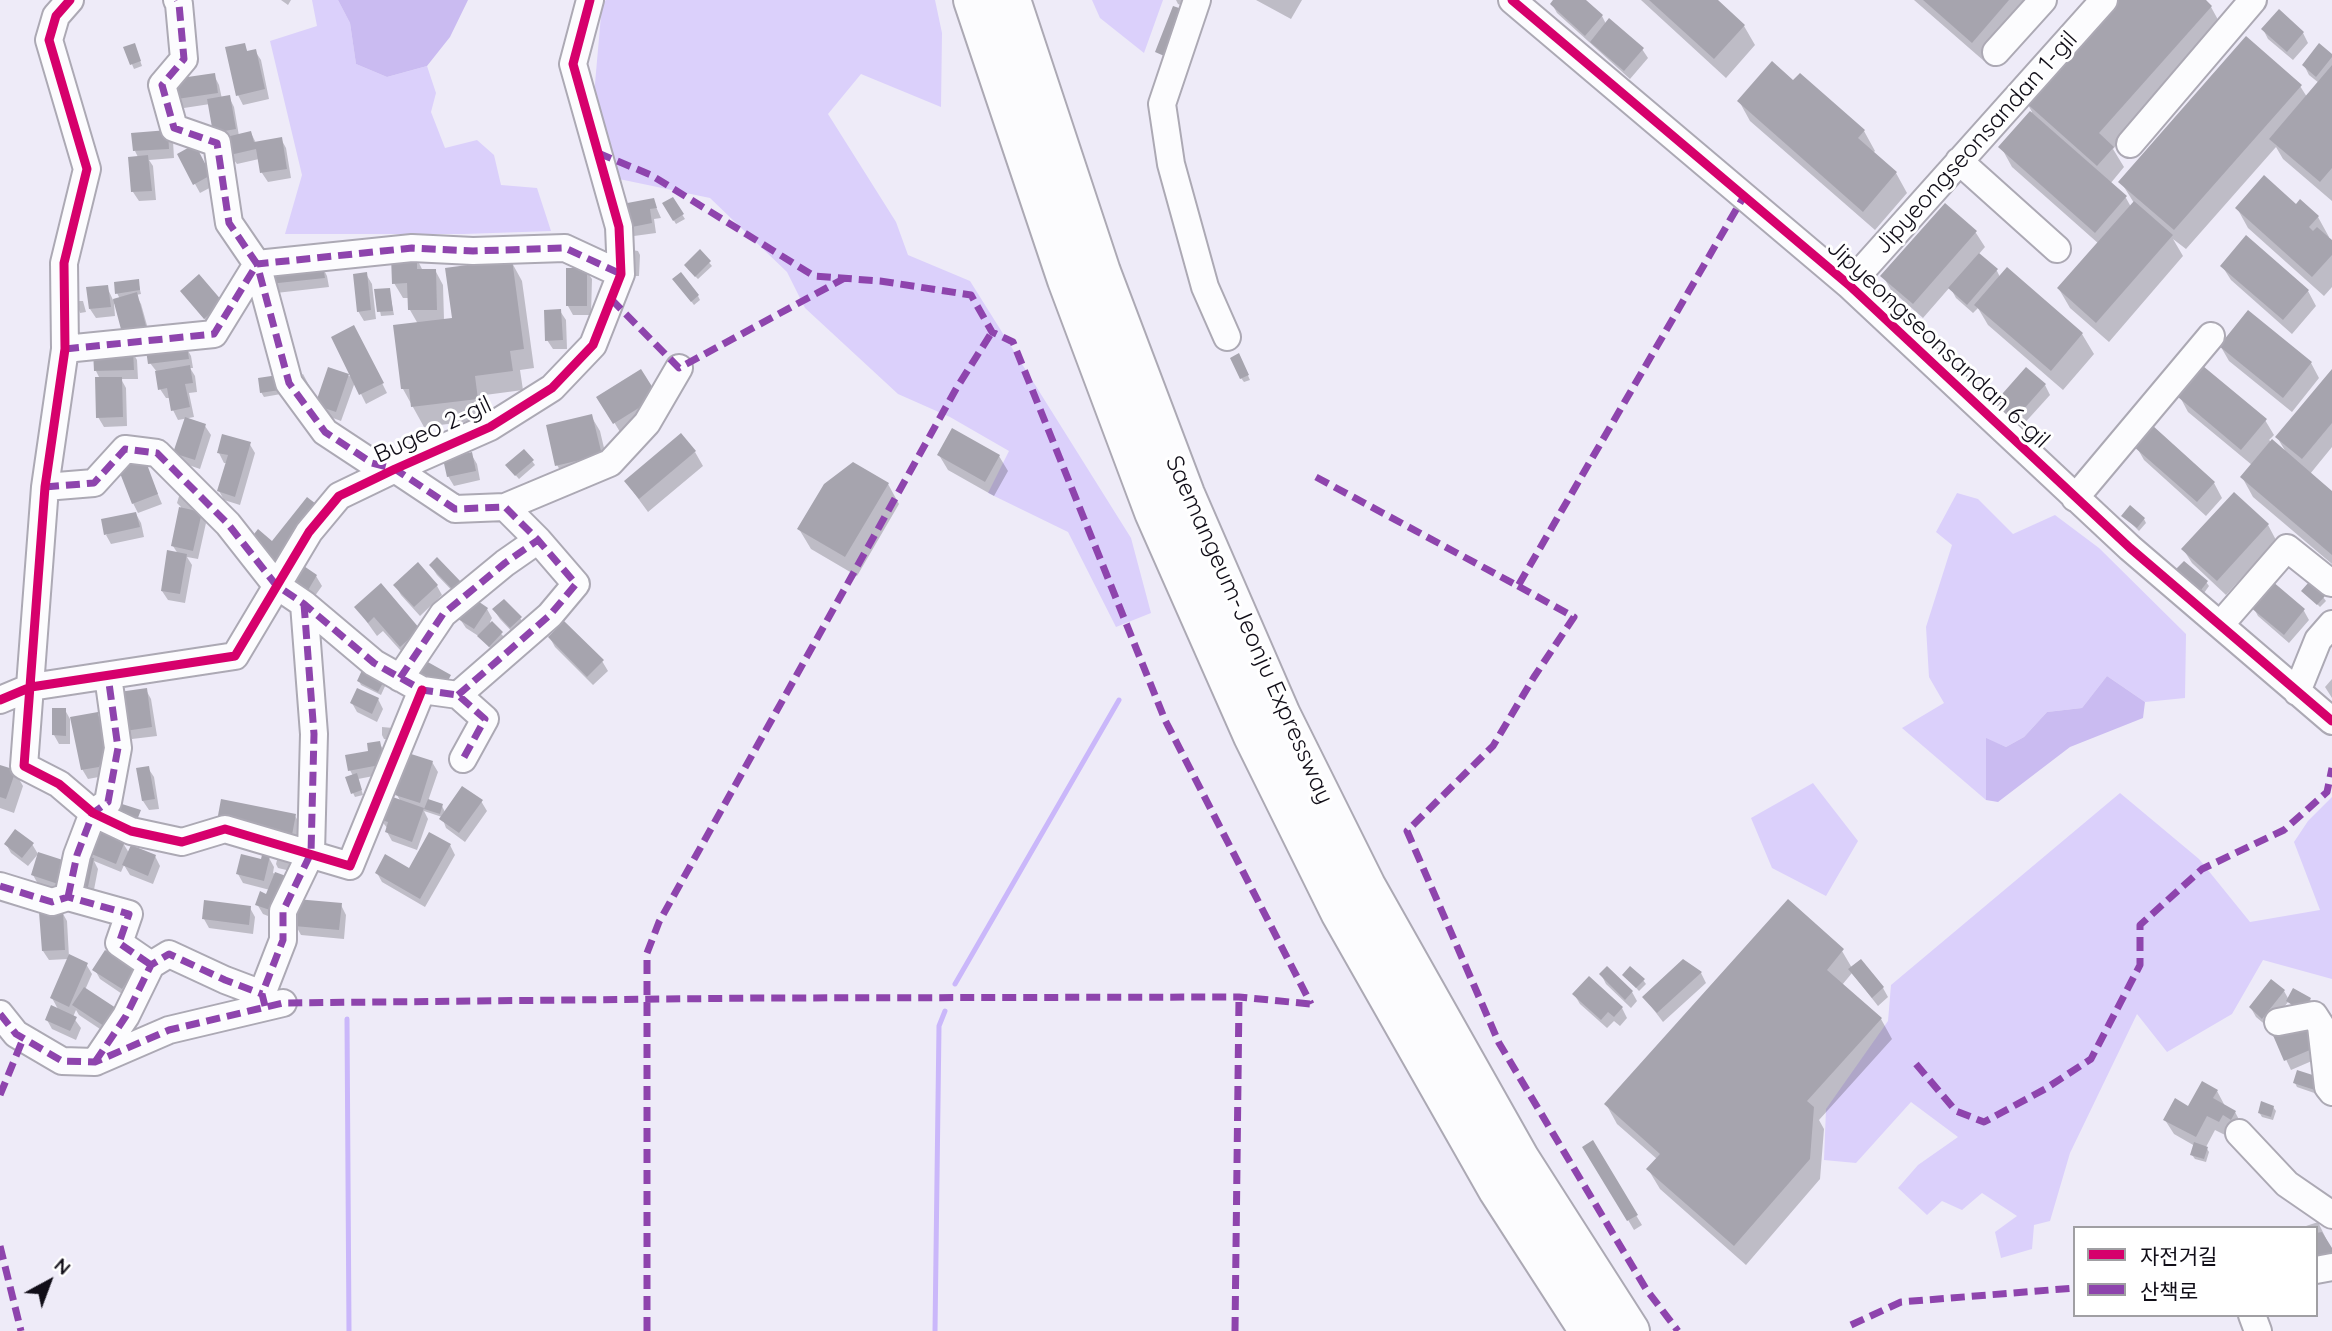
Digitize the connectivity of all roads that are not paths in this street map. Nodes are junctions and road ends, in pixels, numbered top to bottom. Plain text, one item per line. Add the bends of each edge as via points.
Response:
1 (70, 0) edge
2 (177, 0) edge
3 (590, 0) edge
4 (974, 0) edge
5 (1011, 0) edge
6 (1197, 0) edge
7 (1512, 0) edge
8 (2042, 0) edge
9 (2104, 0) edge
10 (2253, 0) edge
11 (1996, 52) dead end
12 (2130, 144) dead end
13 (1959, 161) junction
14 (2057, 249) dead end
15 (257, 264) junction
16 (621, 274) junction
17 (1849, 285) junction
18 (2211, 336) dead end
19 (1227, 337) dead end
20 (65, 349) junction
21 (679, 368) dead end
22 (395, 469) junction
23 (45, 487) junction
24 (2075, 498) junction
25 (505, 507) junction
26 (538, 540) junction
27 (2330, 583) edge
28 (276, 585) junction
29 (304, 604) junction
30 (2332, 624) edge
31 (2220, 625) junction
32 (108, 676) junction
33 (411, 684) junction
34 (32, 687) junction
35 (2297, 691) junction
36 (458, 695) junction
37 (0, 700) edge
38 (2332, 721) edge
39 (463, 759) dead end
40 (93, 813) junction
41 (311, 853) junction
42 (0, 886) edge
43 (68, 897) junction
44 (151, 965) junction
45 (270, 1001) junction
46 (0, 1014) edge
47 (2278, 1022) dead end
48 (94, 1062) junction
49 (2332, 1092) edge
50 (2239, 1133) dead end
51 (2331, 1209) edge
52 (1589, 1331) edge
53 (1630, 1331) edge

1 - 20 street via 56,16 49,40 87,169 64,263
2 - 15 street via 184,58 162,85 174,128 218,143 229,223
3 - 16 street, Bugeo 2-gil via 573,64 619,227
4 - 52 highway, Saemangeum-Jeonju Expressway via 1067,281 1154,512 1253,736 1340,912 1498,1190
5 - 53 highway, Saemangeum-Jeonju Expressway via 1116,311 1185,494 1281,715 1366,886 1520,1159
6 - 19 street via 1162,104 1171,164 1202,275
7 - 17 street, Jipyeongseonsandan 6-gil
8 - 11 street
9 - 13 street, Jipyeongseonsandan 1-gil
10 - 12 street
13 - 14 street
13 - 17 street, Jipyeongseonsandan 1-gil
15 - 16 street via 412,248 565,248
15 - 20 street via 214,334
15 - 22 street via 289,383 325,432 372,463
16 - 22 street, Bugeo 2-gil via 593,345 552,388 490,427
17 - 24 street, Jipyeongseonsandan 6-gil
18 - 24 street
20 - 23 street
21 - 25 street via 647,424 610,463
22 - 25 street via 455,509
22 - 28 street, Bugeo 2-gil via 339,496 309,532
23 - 28 street via 94,483 125,449 157,453 228,524
23 - 34 street
24 - 31 street, Jipyeongseonsandan 6-gil
25 - 26 street
26 - 33 street via 443,614
26 - 36 street via 576,584 550,615
27 - 31 street via 2287,548
28 - 29 street
28 - 32 street, Bugeo 2-gil via 235,656
29 - 33 street via 374,663
29 - 41 street via 314,734
30 - 35 street via 2319,640
31 - 35 street, Jipyeongseonsandan 6-gil
32 - 34 street, Bugeo 2-gil
32 - 40 street via 118,748 108,802
33 - 36 street
33 - 41 street via 349,866
34 - 37 street, Bugeo 2-gil
34 - 40 street via 24,766 59,784
35 - 38 street, Jipyeongseonsandan 6-gil
36 - 39 street via 485,719
40 - 41 street via 131,831 182,842 225,829
40 - 43 street
41 - 45 street via 283,911 283,940
42 - 43 street via 52,902
43 - 44 street via 129,914 119,943
44 - 45 street via 169,954
44 - 48 street via 126,1016
45 - 48 street via 169,1030
46 - 48 street via 16,1034 62,1061
47 - 49 street via 2314,1015 2321,1026
50 - 51 street via 2287,1184

